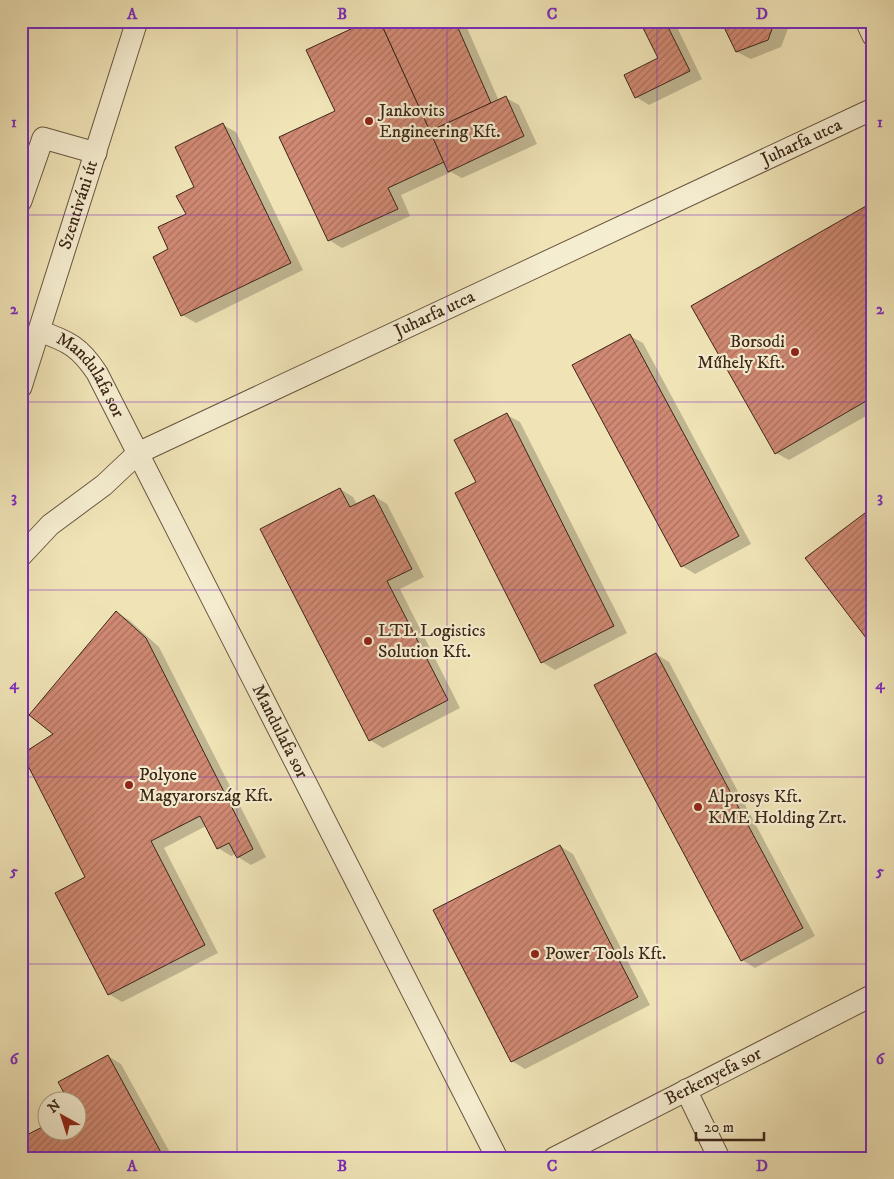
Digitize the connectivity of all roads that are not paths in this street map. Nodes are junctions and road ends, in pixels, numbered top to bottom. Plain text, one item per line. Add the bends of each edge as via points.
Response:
1 (137, 21) edge
2 (866, 21) edge
3 (873, 36) edge
4 (873, 109) edge
5 (96, 153) junction
6 (21, 201) edge
7 (39, 330) junction
8 (21, 388) edge
9 (138, 453) junction
10 (21, 556) edge
11 (873, 995) edge
12 (686, 1090) junction
13 (497, 1158) edge
14 (554, 1158) edge
15 (719, 1158) edge

1 - 5 street, Szentiváni út
2 - 3 street
4 - 9 street, Juharfa utca
5 - 6 street via 43,138
5 - 7 street, Szentiváni út
7 - 8 street, Szentiváni út
7 - 9 street, Mandulafa sor via 65,340 88,360
9 - 10 street, Juharfa utca via 104,485 50,524
9 - 13 street, Mandulafa sor
11 - 12 street, Berkenyefa sor
12 - 14 street, Berkenyefa sor
12 - 15 street

